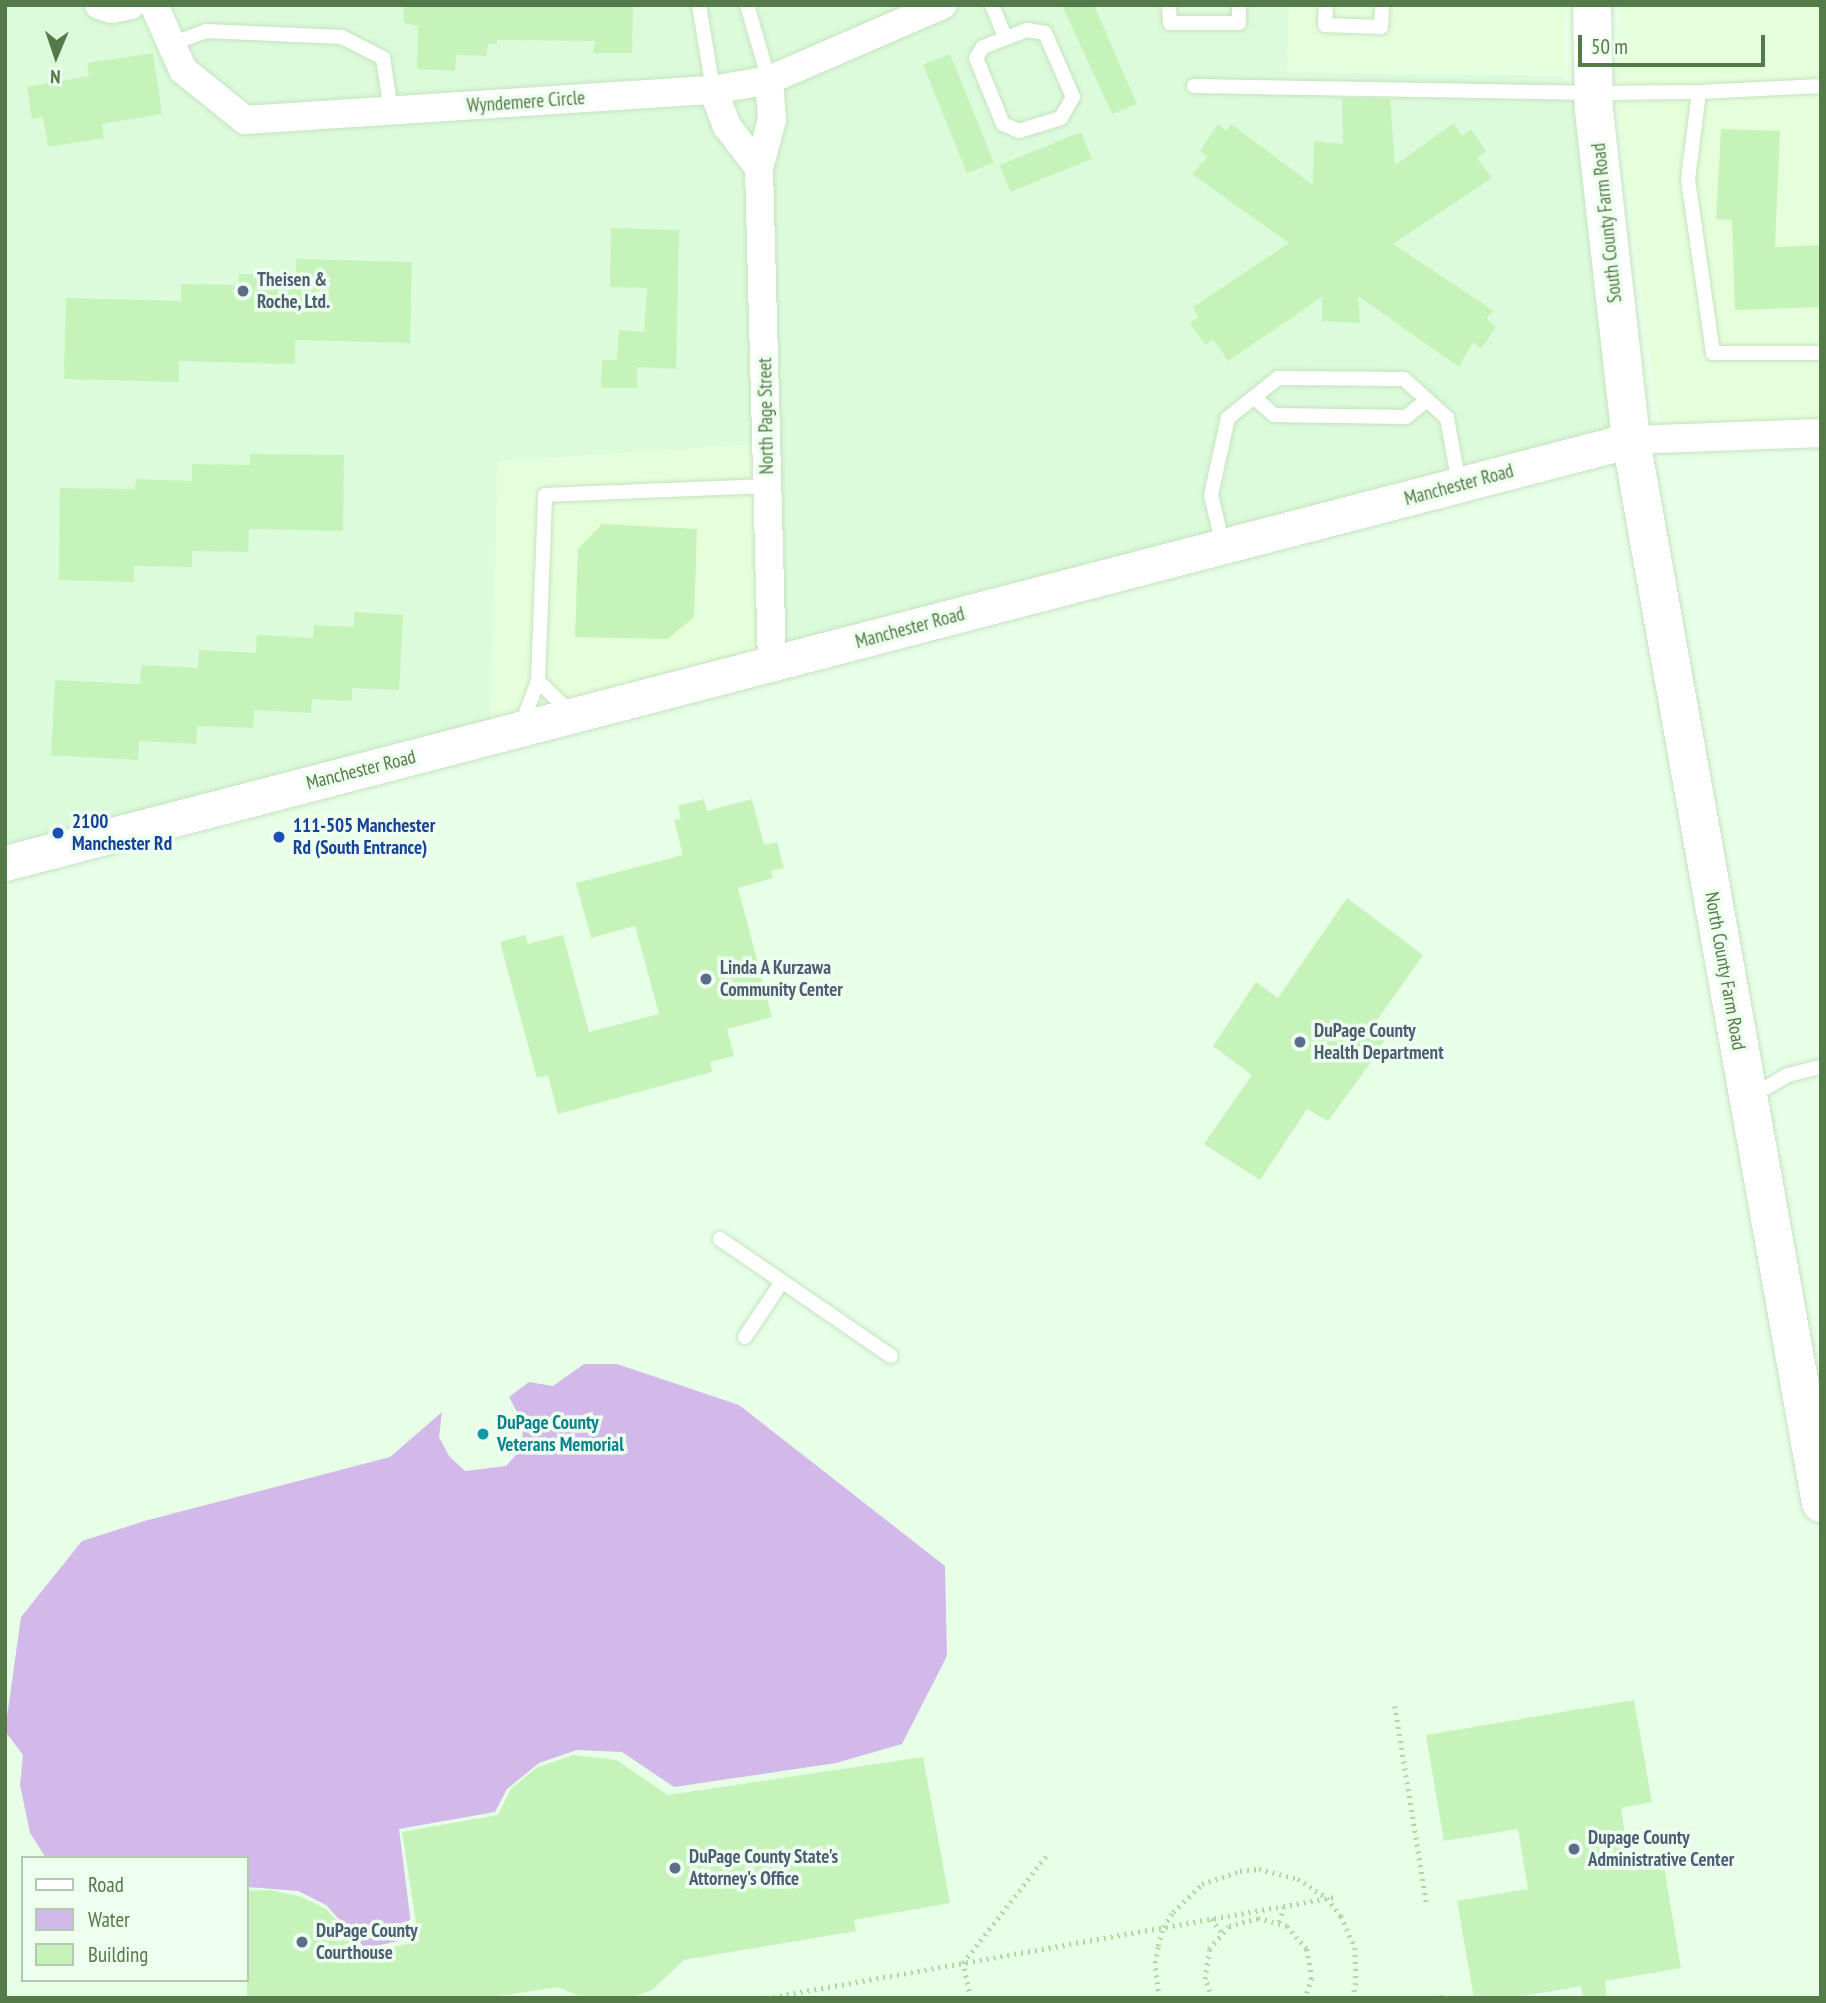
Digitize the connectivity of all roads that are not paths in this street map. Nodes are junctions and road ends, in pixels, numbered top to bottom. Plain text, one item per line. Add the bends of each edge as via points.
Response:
1 (99, 5) edge
2 (131, 5) edge
3 (154, 5) edge
4 (699, 5) edge
5 (747, 5) edge
6 (942, 5) edge
7 (992, 5) edge
8 (1169, 5) edge
9 (1239, 5) edge
10 (1326, 5) edge
11 (1382, 5) edge
12 (1592, 5) edge
13 (1005, 38) junction
14 (171, 44) junction
15 (769, 80) junction
16 (1194, 86) dead end
17 (1821, 86) edge
18 (713, 90) junction
19 (1699, 92) junction
20 (1594, 93) junction
21 (391, 111) junction
22 (759, 168) junction
23 (1821, 353) edge
24 (1254, 397) junction
25 (1427, 400) junction
26 (1821, 433) edge
27 (1631, 440) junction
28 (1460, 484) junction
29 (767, 486) junction
30 (1224, 547) junction
31 (772, 665) junction
32 (538, 681) junction
33 (574, 715) junction
34 (519, 729) junction
35 (5, 863) edge
36 (1821, 1067) edge
37 (1748, 1098) junction
38 (720, 1239) dead end
39 (782, 1282) junction
40 (744, 1337) dead end
41 (891, 1356) dead end
42 (1821, 1503) edge

1 - 2 street via 111,9
3 - 14 street, Wyndemere Circle
4 - 18 lane
5 - 15 lane
6 - 15 street, Wyndemere Circle
7 - 13 lane
8 - 9 lane via 1170,23 1238,23
10 - 11 lane via 1325,24 1381,26
12 - 20 main road, South County Farm Road
13 - 13 lane via 1027,30 1045,33 1073,97 1061,118 1028,130 1003,124 976,58 982,47
14 - 21 street, Wyndemere Circle via 183,70 245,120
14 - 21 lane via 206,31 342,37 383,58
15 - 18 street, Wyndemere Circle
15 - 22 street, North Page Street via 772,120
16 - 20 lane
17 - 19 lane
18 - 21 street, Wyndemere Circle
18 - 22 street via 727,126
19 - 20 lane
19 - 23 lane via 1688,179 1713,353
20 - 27 main road, South County Farm Road
22 - 29 street, North Page Street
24 - 25 lane via 1274,415 1406,417
24 - 25 lane via 1278,378 1404,379
24 - 30 lane via 1228,418 1211,495
25 - 28 lane via 1447,418
26 - 27 street, Manchester Road
27 - 28 street, Manchester Road
27 - 37 main road, North County Farm Road
28 - 30 street, Manchester Road
29 - 31 street, North Page Street
29 - 32 lane via 545,495
30 - 31 street, Manchester Road
31 - 33 street, Manchester Road
32 - 33 lane
32 - 34 lane
33 - 34 street, Manchester Road
34 - 35 street, Manchester Road
36 - 37 lane via 1788,1075
37 - 42 main road, North County Farm Road
38 - 39 lane
39 - 40 lane
39 - 41 lane

